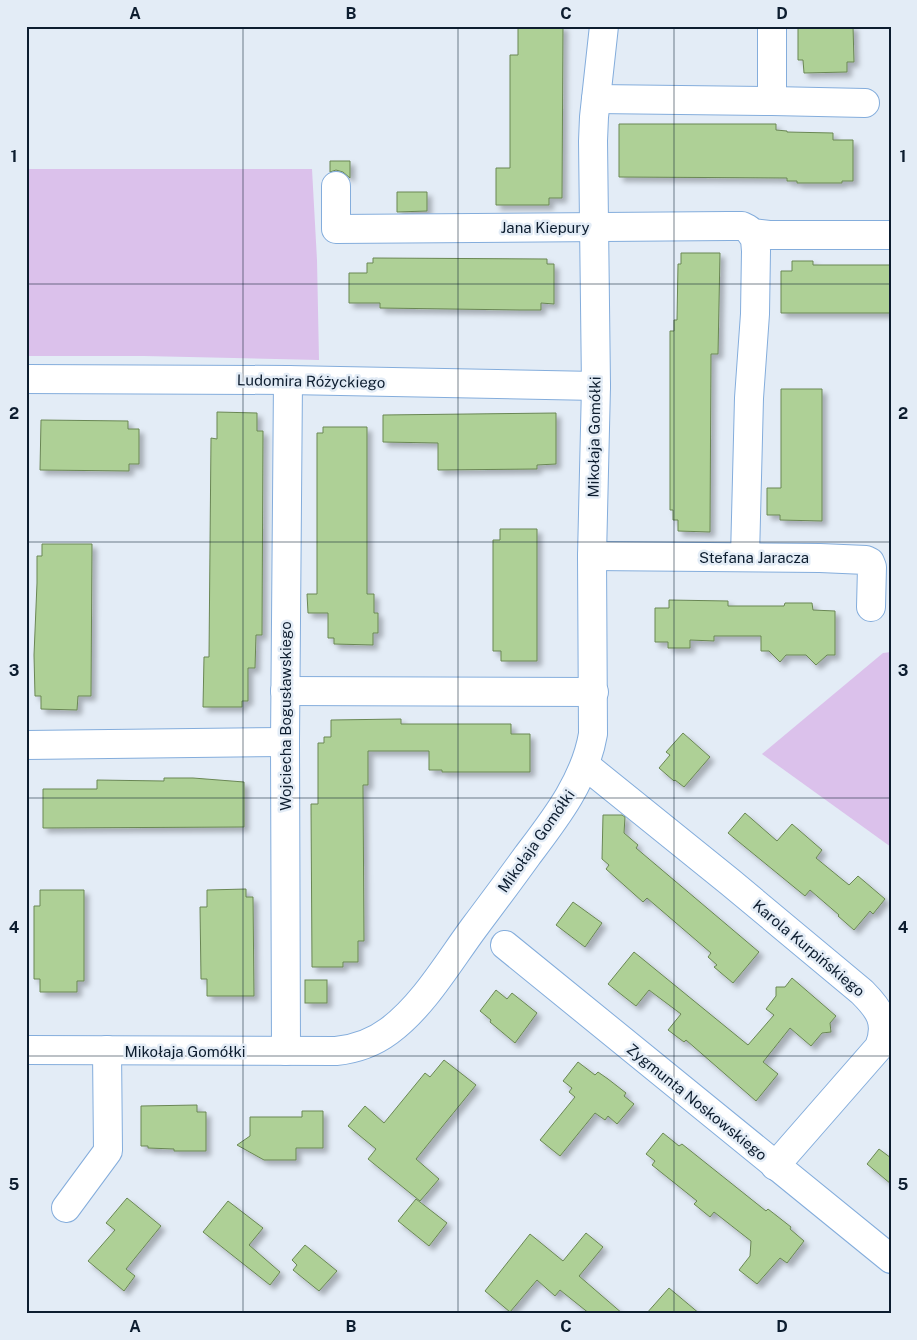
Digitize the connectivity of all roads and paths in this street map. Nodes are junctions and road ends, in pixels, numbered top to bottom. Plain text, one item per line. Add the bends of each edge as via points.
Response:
1 (604, 26) edge
2 (772, 26) edge
3 (596, 98) junction
4 (772, 101) junction
5 (865, 103) dead end
6 (336, 186) dead end
7 (593, 226) junction
8 (752, 233) junction
9 (891, 235) edge
10 (26, 379) edge
11 (288, 380) junction
12 (596, 386) junction
13 (592, 556) junction
14 (745, 557) junction
15 (872, 608) dead end
16 (285, 691) junction
17 (594, 692) junction
18 (285, 742) junction
19 (26, 745) edge
20 (585, 765) junction
21 (505, 945) dead end
22 (26, 1050) edge
23 (107, 1050) junction
24 (286, 1051) junction
25 (775, 1166) junction
26 (66, 1208) dead end
27 (891, 1259) edge

1 - 3 street, Mikołaja Gomółki
2 - 4 street
3 - 4 street
3 - 7 street, Mikołaja Gomółki
4 - 5 street
6 - 7 street, Jana Kiepury via 336,228
7 - 8 street, Jana Kiepury via 736,226 748,228
7 - 12 street, Mikołaja Gomółki
8 - 9 street, Jana Kiepury
8 - 14 street via 756,251 755,314 749,398
10 - 11 street, Ludomira Różyckiego
11 - 12 street, Ludomira Różyckiego
11 - 16 street, Wojciecha Bogusławskiego
12 - 13 street, Mikołaja Gomółki
13 - 14 street, Stefana Jaracza
13 - 17 street, Mikołaja Gomółki
14 - 15 street, Stefana Jaracza via 866,560 872,567
16 - 17 street
16 - 18 street, Wojciecha Bogusławskiego
17 - 20 street, Mikołaja Gomółki via 593,734
18 - 19 street
18 - 24 street, Wojciecha Bogusławskiego
20 - 24 street, Mikołaja Gomółki via 561,810 417,1005 401,1021 372,1042 349,1050
20 - 25 street, Karola Kurpińskiego via 862,992 880,1014 883,1037 879,1047
21 - 25 street, Zygmunta Noskowskiego
22 - 23 street, Mikołaja Gomółki
23 - 24 street, Mikołaja Gomółki
23 - 26 street via 108,1151
25 - 27 street, Zygmunta Noskowskiego

